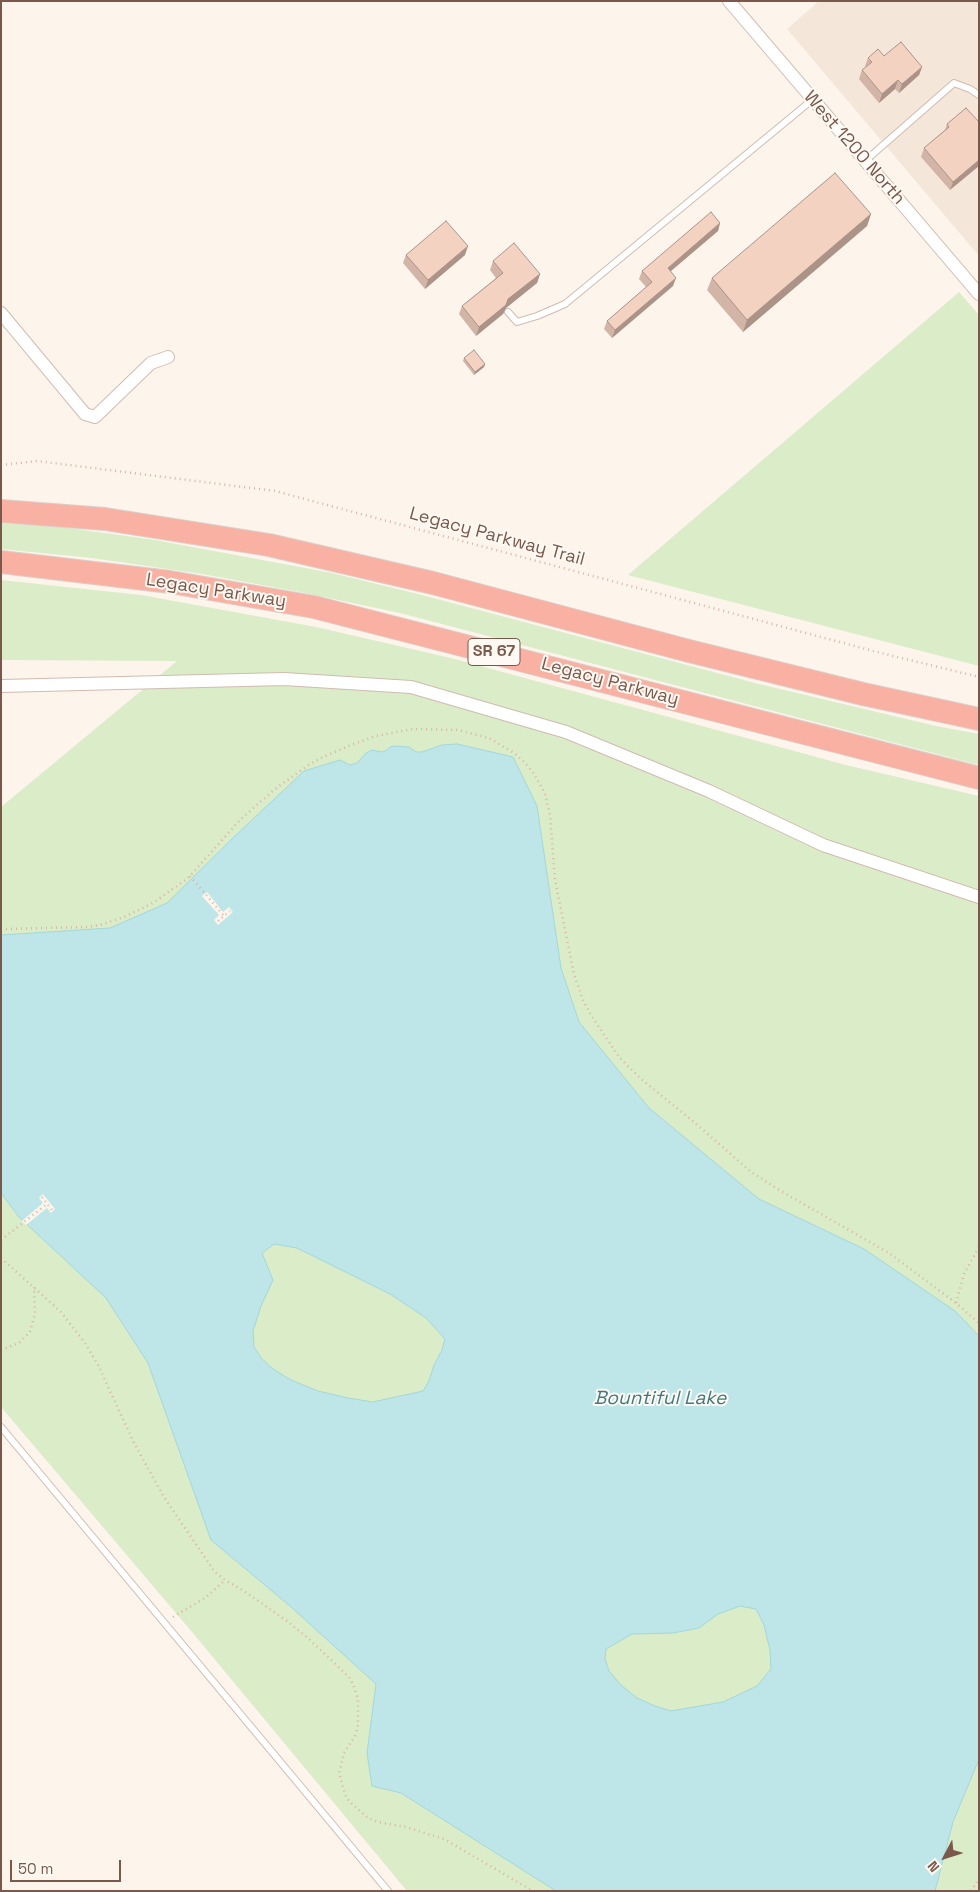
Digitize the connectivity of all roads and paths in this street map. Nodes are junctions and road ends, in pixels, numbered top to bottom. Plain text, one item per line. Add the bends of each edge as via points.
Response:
1 (729, 1) edge
2 (979, 95) edge
3 (812, 100) junction
4 (865, 161) junction
5 (978, 290) edge
6 (508, 312) edge
7 (1, 313) edge
8 (168, 357) dead end
9 (1, 465) edge
10 (1, 511) edge
11 (1, 562) edge
12 (979, 677) edge
13 (1, 686) edge
14 (979, 719) edge
15 (979, 778) edge
16 (190, 876) junction
17 (979, 897) edge
18 (230, 911) dead end
19 (224, 916) junction
20 (218, 921) dead end
21 (1, 929) edge
22 (42, 1198) dead end
23 (47, 1204) junction
24 (52, 1210) dead end
25 (1, 1240) edge
26 (979, 1247) edge
27 (1, 1258) edge
28 (34, 1287) junction
29 (956, 1303) junction
30 (979, 1323) edge
31 (1, 1350) edge
32 (1, 1428) edge
33 (225, 1580) junction
34 (165, 1623) junction
35 (979, 1879) edge
36 (388, 1891) edge
37 (533, 1891) edge
38 (971, 1891) edge

1 - 3 street, West 1200 North
2 - 4 lane via 954,83
3 - 4 street, West 1200 North
3 - 6 lane via 565,304 517,322
4 - 5 street, West 1200 North
7 - 8 street via 85,414 95,417 151,363
9 - 12 path, Legacy Parkway Trail via 36,461 276,492
10 - 14 highway via 105,519 269,545 433,583 854,692
11 - 15 highway, Legacy Parkway / SR 67 via 170,582 314,607
13 - 17 street via 284,679 411,687 566,732 709,791 823,845
16 - 19 path
16 - 21 path via 153,903 100,925
16 - 29 path via 241,819 275,788 337,750 376,736 412,729 458,730 501,744 524,761 545,793 555,880 574,974 591,1015 619,1056 641,1079 750,1171 889,1253
18 - 19 path
19 - 20 path
22 - 23 path
23 - 24 path
23 - 25 path
26 - 29 path via 964,1274
27 - 28 path
28 - 31 path via 35,1314 30,1332 19,1343
28 - 33 path via 60,1311 85,1343 164,1497 205,1559
29 - 30 path
32 - 34 lane
33 - 34 path via 205,1598
33 - 37 path via 287,1621 343,1670 353,1684 358,1699 358,1731 344,1753 339,1773 346,1797 352,1804 378,1822 444,1839
34 - 36 lane
35 - 38 path

